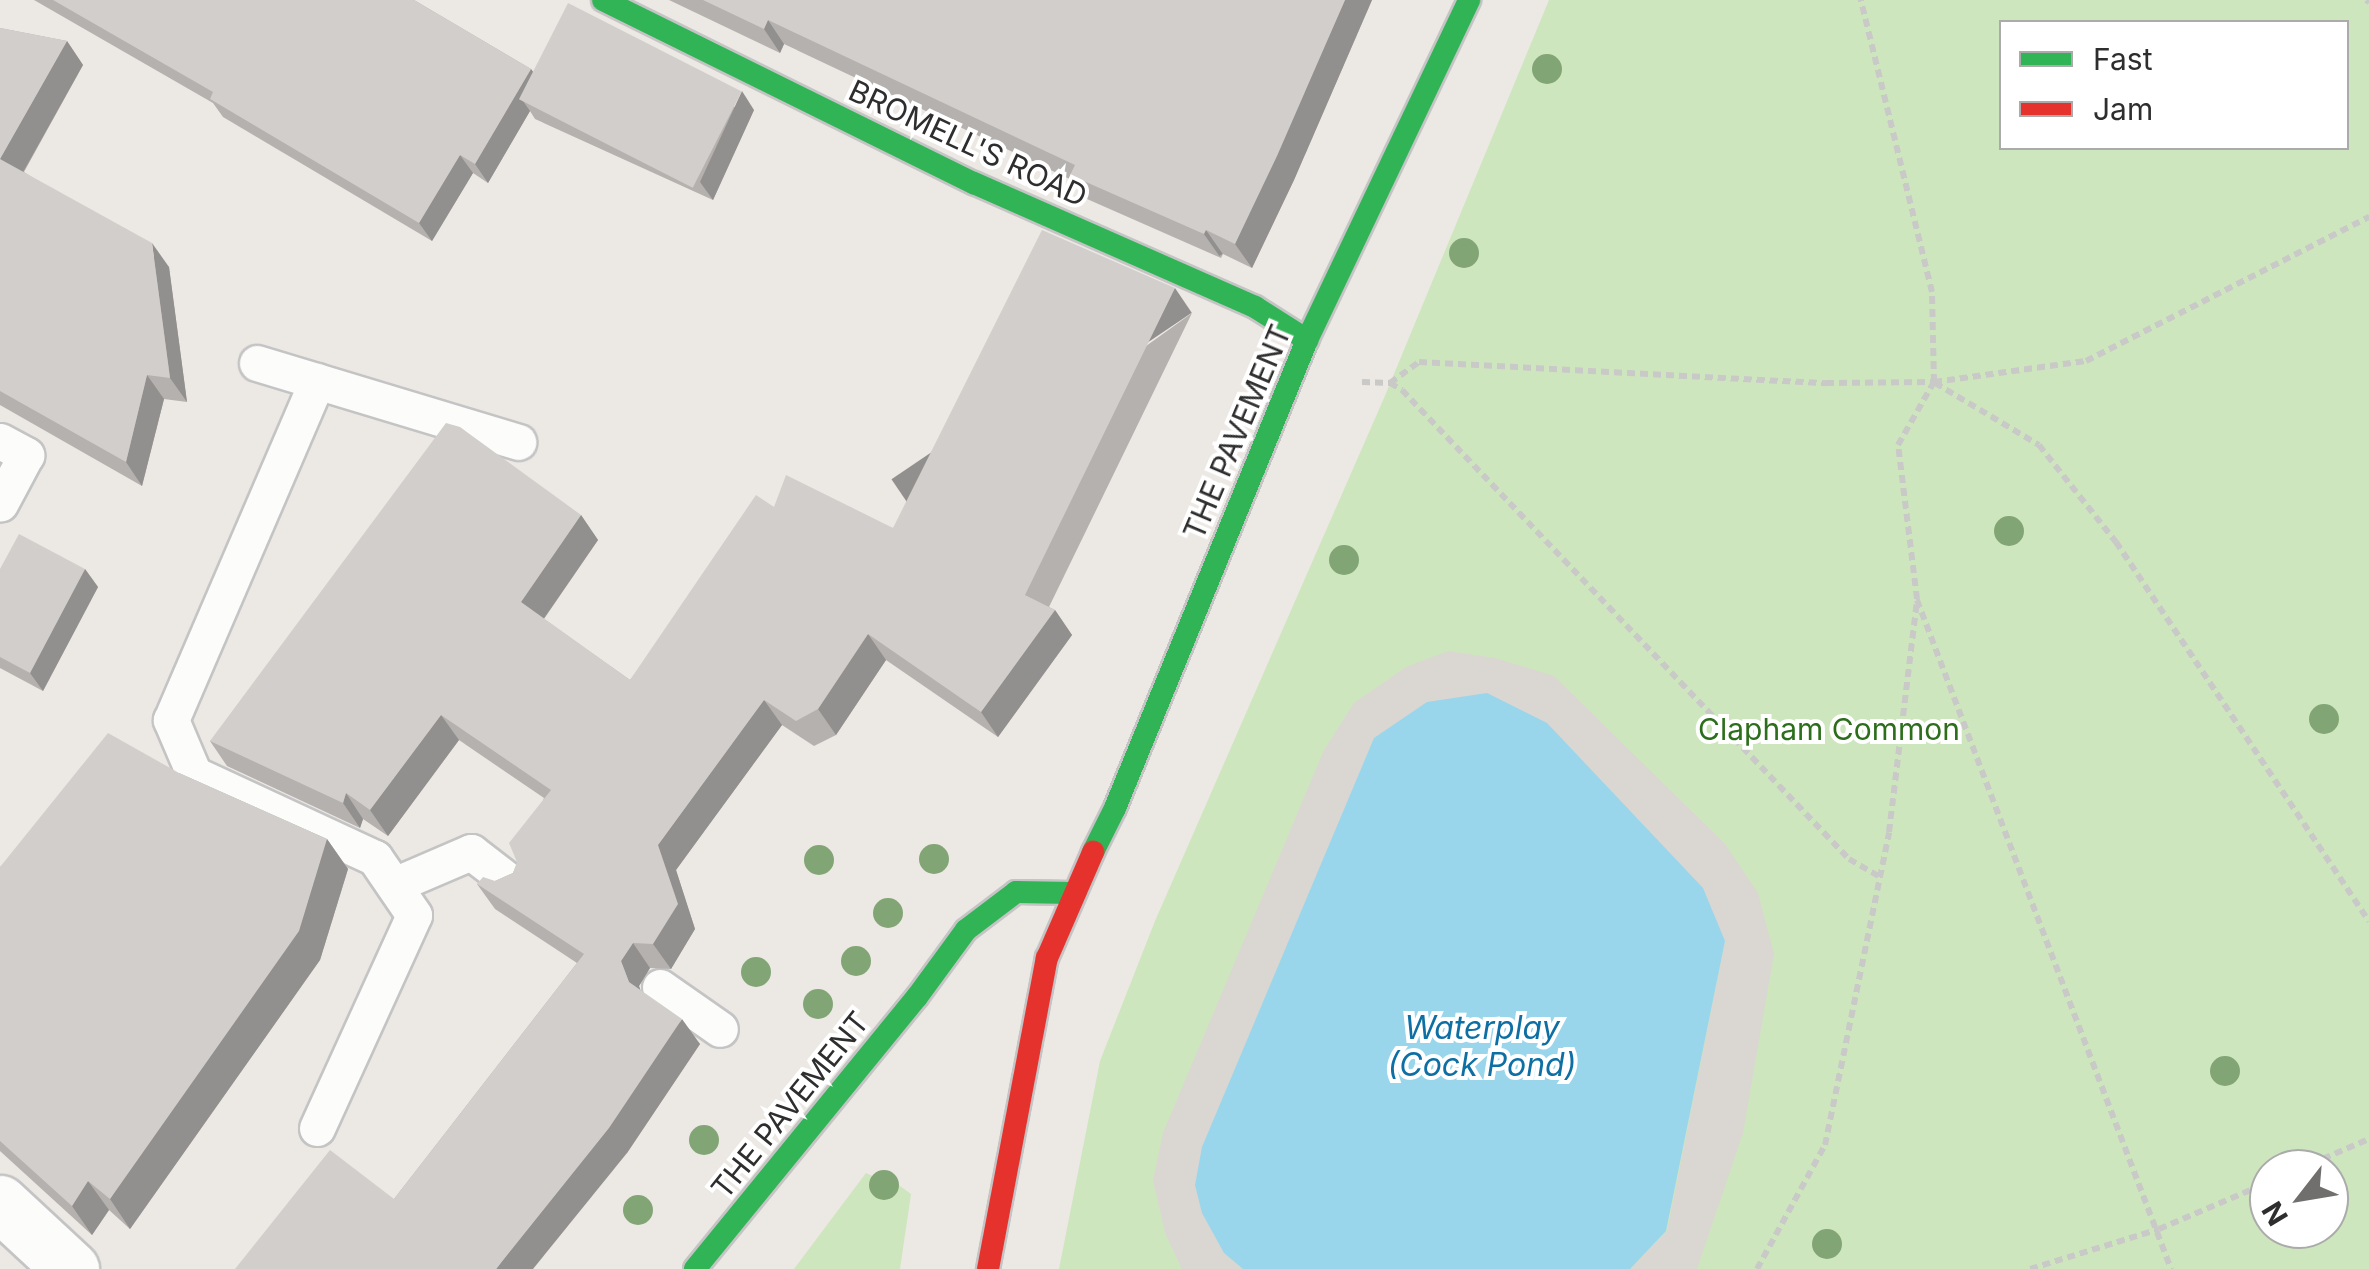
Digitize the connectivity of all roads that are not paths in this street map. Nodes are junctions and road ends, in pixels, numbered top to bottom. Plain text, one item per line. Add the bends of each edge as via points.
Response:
1 (603, 0) edge
2 (1470, 0) edge
3 (1307, 340) junction
4 (257, 363) dead end
5 (317, 381) junction
6 (0, 440) edge
7 (518, 442) dead end
8 (0, 504) edge
9 (394, 885) junction
10 (514, 885) edge
11 (1072, 893) junction
12 (660, 987) edge
13 (720, 1029) dead end
14 (316, 1128) dead end
15 (0, 1203) edge
16 (71, 1269) edge
17 (695, 1269) edge
18 (988, 1269) edge

1 - 3 main road, BROMELL'S ROAD via 974,182 1255,306
2 - 3 main road, THE PAVEMENT
3 - 11 main road, THE PAVEMENT via 1115,808
4 - 5 lane
5 - 7 lane
5 - 9 lane via 171,720 194,774 375,858
6 - 8 lane via 26,455
9 - 10 lane via 471,852
9 - 14 lane via 414,916
11 - 17 main road, THE PAVEMENT via 1016,892 966,930
11 - 18 main road, THE PAVEMENT via 1047,958
12 - 13 lane
15 - 16 street

